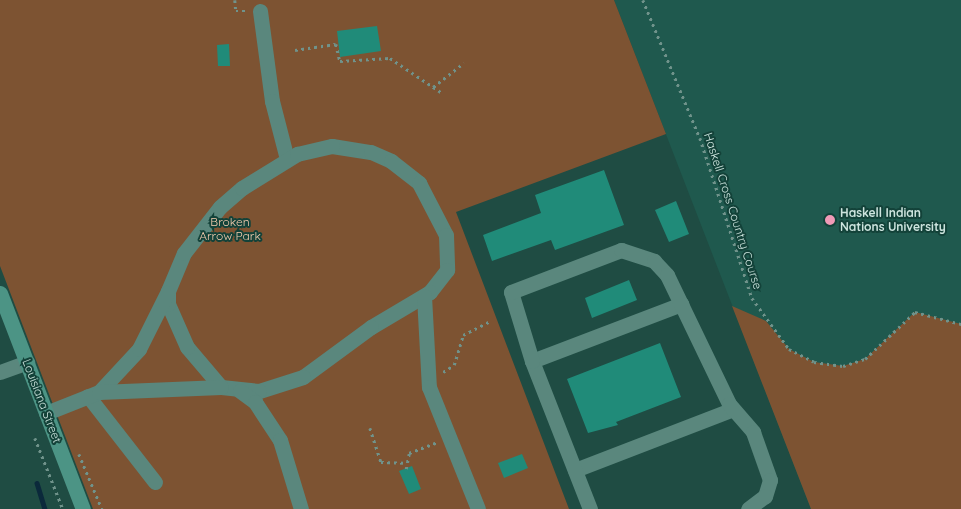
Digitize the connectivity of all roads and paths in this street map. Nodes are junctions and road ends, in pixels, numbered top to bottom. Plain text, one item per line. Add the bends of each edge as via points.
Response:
1 (235, 0) edge
2 (643, 0) edge
3 (260, 11) joint
4 (295, 50) dead end
5 (464, 63) dead end
6 (433, 87) junction
7 (442, 93) dead end
8 (287, 159) junction
9 (168, 291) junction
10 (0, 293) edge
11 (424, 296) junction
12 (681, 304) junction
13 (491, 321) dead end
14 (961, 324) edge
15 (532, 361) junction
16 (27, 362) junction
17 (0, 372) edge
18 (428, 377) junction
19 (221, 387) junction
20 (240, 391) junction
21 (94, 394) junction
22 (734, 409) junction
23 (46, 413) junction
24 (370, 428) dead end
25 (34, 438) dead end
26 (448, 438) junction
27 (404, 463) junction
28 (406, 469) dead end
29 (575, 470) junction
30 (155, 482) dead end
31 (63, 509) edge
32 (83, 509) edge
33 (301, 509) edge
34 (478, 509) edge
35 (590, 509) edge
36 (748, 509) edge

1 - 3 path via 236,11
2 - 14 path, Haskell Cross Country Course via 700,138 752,298 789,349 814,362 843,366 865,359 915,312
3 - 8 lane via 272,101
4 - 6 path via 336,44 340,62 390,58
5 - 6 path
6 - 7 path
8 - 9 lane via 220,207 184,253
8 - 11 lane via 315,147 350,148 391,160 419,183 440,217 449,254 447,270
9 - 19 lane via 180,334
9 - 21 lane via 139,349
10 - 16 main road, Louisiana Street
11 - 18 lane
11 - 20 lane via 371,327 303,377 259,391
12 - 15 lane
12 - 15 lane via 667,275 654,261 620,250 511,292
12 - 22 lane
13 - 18 path via 463,335 448,370
15 - 29 lane
16 - 17 lane
16 - 23 main road, Louisiana Street
18 - 26 lane
19 - 20 lane
19 - 21 lane
20 - 33 lane via 255,402 280,440
21 - 23 lane
21 - 30 lane
22 - 29 lane
22 - 36 lane via 753,432 770,480 765,496
23 - 32 main road, Louisiana Street
24 - 27 path via 382,462
25 - 31 path
26 - 27 path via 413,450
26 - 34 lane
27 - 28 path
29 - 35 lane

